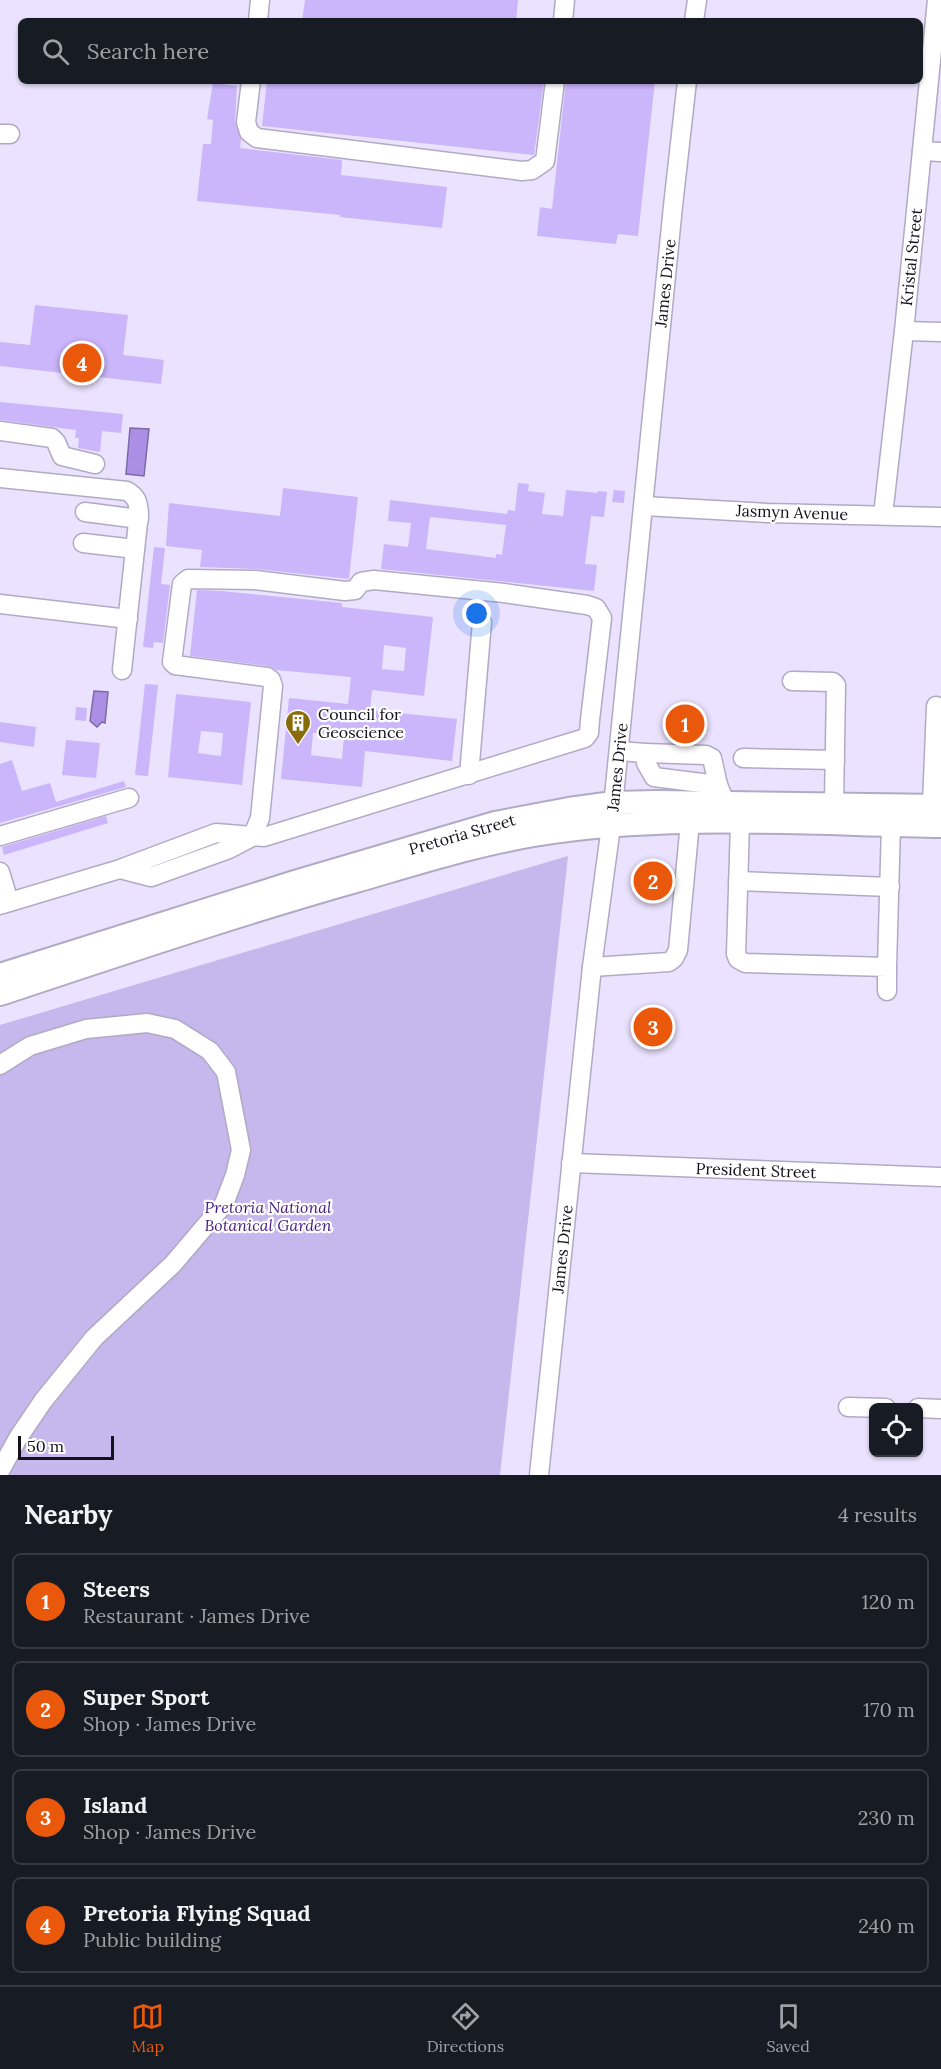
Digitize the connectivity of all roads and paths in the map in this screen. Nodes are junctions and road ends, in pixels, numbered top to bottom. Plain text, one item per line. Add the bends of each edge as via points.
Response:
1 (260, 0) edge
2 (565, 0) edge
3 (697, 0) edge
4 (937, 0) edge
5 (258, 18) edge
6 (563, 18) edge
7 (694, 18) edge
8 (937, 31) edge
9 (251, 84) edge
10 (555, 84) edge
11 (687, 84) edge
12 (922, 151) junction
13 (941, 152) edge
14 (904, 331) junction
15 (941, 333) edge
16 (0, 431) edge
17 (94, 464) dead end
18 (0, 478) edge
19 (644, 506) junction
20 (85, 513) dead end
21 (883, 515) junction
22 (941, 517) edge
23 (139, 519) junction
24 (83, 543) dead end
25 (135, 549) junction
26 (0, 604) edge
27 (128, 619) junction
28 (482, 622) dead end
29 (122, 670) dead end
30 (792, 681) dead end
31 (936, 706) dead end
32 (619, 751) junction
33 (645, 753) junction
34 (743, 758) dead end
35 (835, 760) junction
36 (469, 775) junction
37 (661, 779) junction
38 (721, 793) junction
39 (129, 798) dead end
40 (656, 802) junction
41 (613, 803) junction
42 (834, 803) junction
43 (936, 806) edge
44 (690, 822) junction
45 (740, 823) junction
46 (891, 825) junction
47 (611, 826) junction
48 (941, 826) edge
49 (0, 836) edge
50 (252, 837) junction
51 (0, 872) edge
52 (738, 881) junction
53 (890, 887) junction
54 (4, 903) edge
55 (592, 967) junction
56 (887, 967) junction
57 (0, 975) edge
58 (887, 991) dead end
59 (0, 994) edge
60 (0, 1065) edge
61 (571, 1163) junction
62 (941, 1177) edge
63 (848, 1407) dead end
64 (869, 1407) edge
65 (923, 1408) edge
66 (941, 1409) edge
67 (0, 1463) edge
68 (0, 1471) edge
69 (539, 1475) edge

1 - 5 street
2 - 6 street
3 - 7 street
4 - 8 street, Kristal Street
8 - 12 street, Kristal Street
9 - 10 street via 246,122 249,132 257,138 522,171 539,167 545,161
11 - 19 street, James Drive
12 - 13 street
12 - 14 street, Kristal Street
14 - 15 street
14 - 21 street, Kristal Street
16 - 17 street via 52,438 62,456
18 - 23 street via 127,491 138,502
19 - 21 street, Jasmyn Avenue
19 - 32 street, James Drive
20 - 23 street
21 - 22 street, Jasmyn Avenue
23 - 25 street
24 - 25 street
25 - 27 street
26 - 27 street
27 - 29 street
28 - 36 street
30 - 35 street via 836,685
31 - 43 street
32 - 33 street
32 - 41 street, James Drive
33 - 37 street via 651,774
33 - 38 street via 712,758
34 - 35 street
35 - 42 street
36 - 50 street via 264,837
36 - 50 street via 585,738 602,618 596,608 504,593 374,580 345,591 255,580 188,579 182,584 172,662 267,677 273,686 260,818
37 - 38 street
37 - 40 street
38 - 40 main road, Pretoria Street
38 - 42 main road, Pretoria Street
39 - 49 street
40 - 41 main road, Pretoria Street
41 - 47 street, James Drive
41 - 57 main road, Pretoria Street via 495,823
42 - 43 main road, Pretoria Street
44 - 45 main road, Pretoria Street
44 - 47 main road, Pretoria Street
44 - 55 street via 680,934 674,958 669,962
45 - 46 main road, Pretoria Street
45 - 52 street
46 - 48 main road, Pretoria Street
46 - 53 street
47 - 55 street, James Drive
47 - 59 main road, Pretoria Street via 535,834 455,852 299,897
50 - 54 street via 216,833 120,869
51 - 54 street
52 - 53 street
52 - 56 street via 738,959 746,963
53 - 56 street
55 - 61 street, James Drive
56 - 58 street
60 - 68 street via 30,1046 86,1029 147,1023 175,1029 210,1052 226,1072 241,1150 224,1204 173,1264 94,1338 43,1401
61 - 62 street, President Street
61 - 69 street, James Drive
63 - 64 street
65 - 66 street
67 - 68 street

